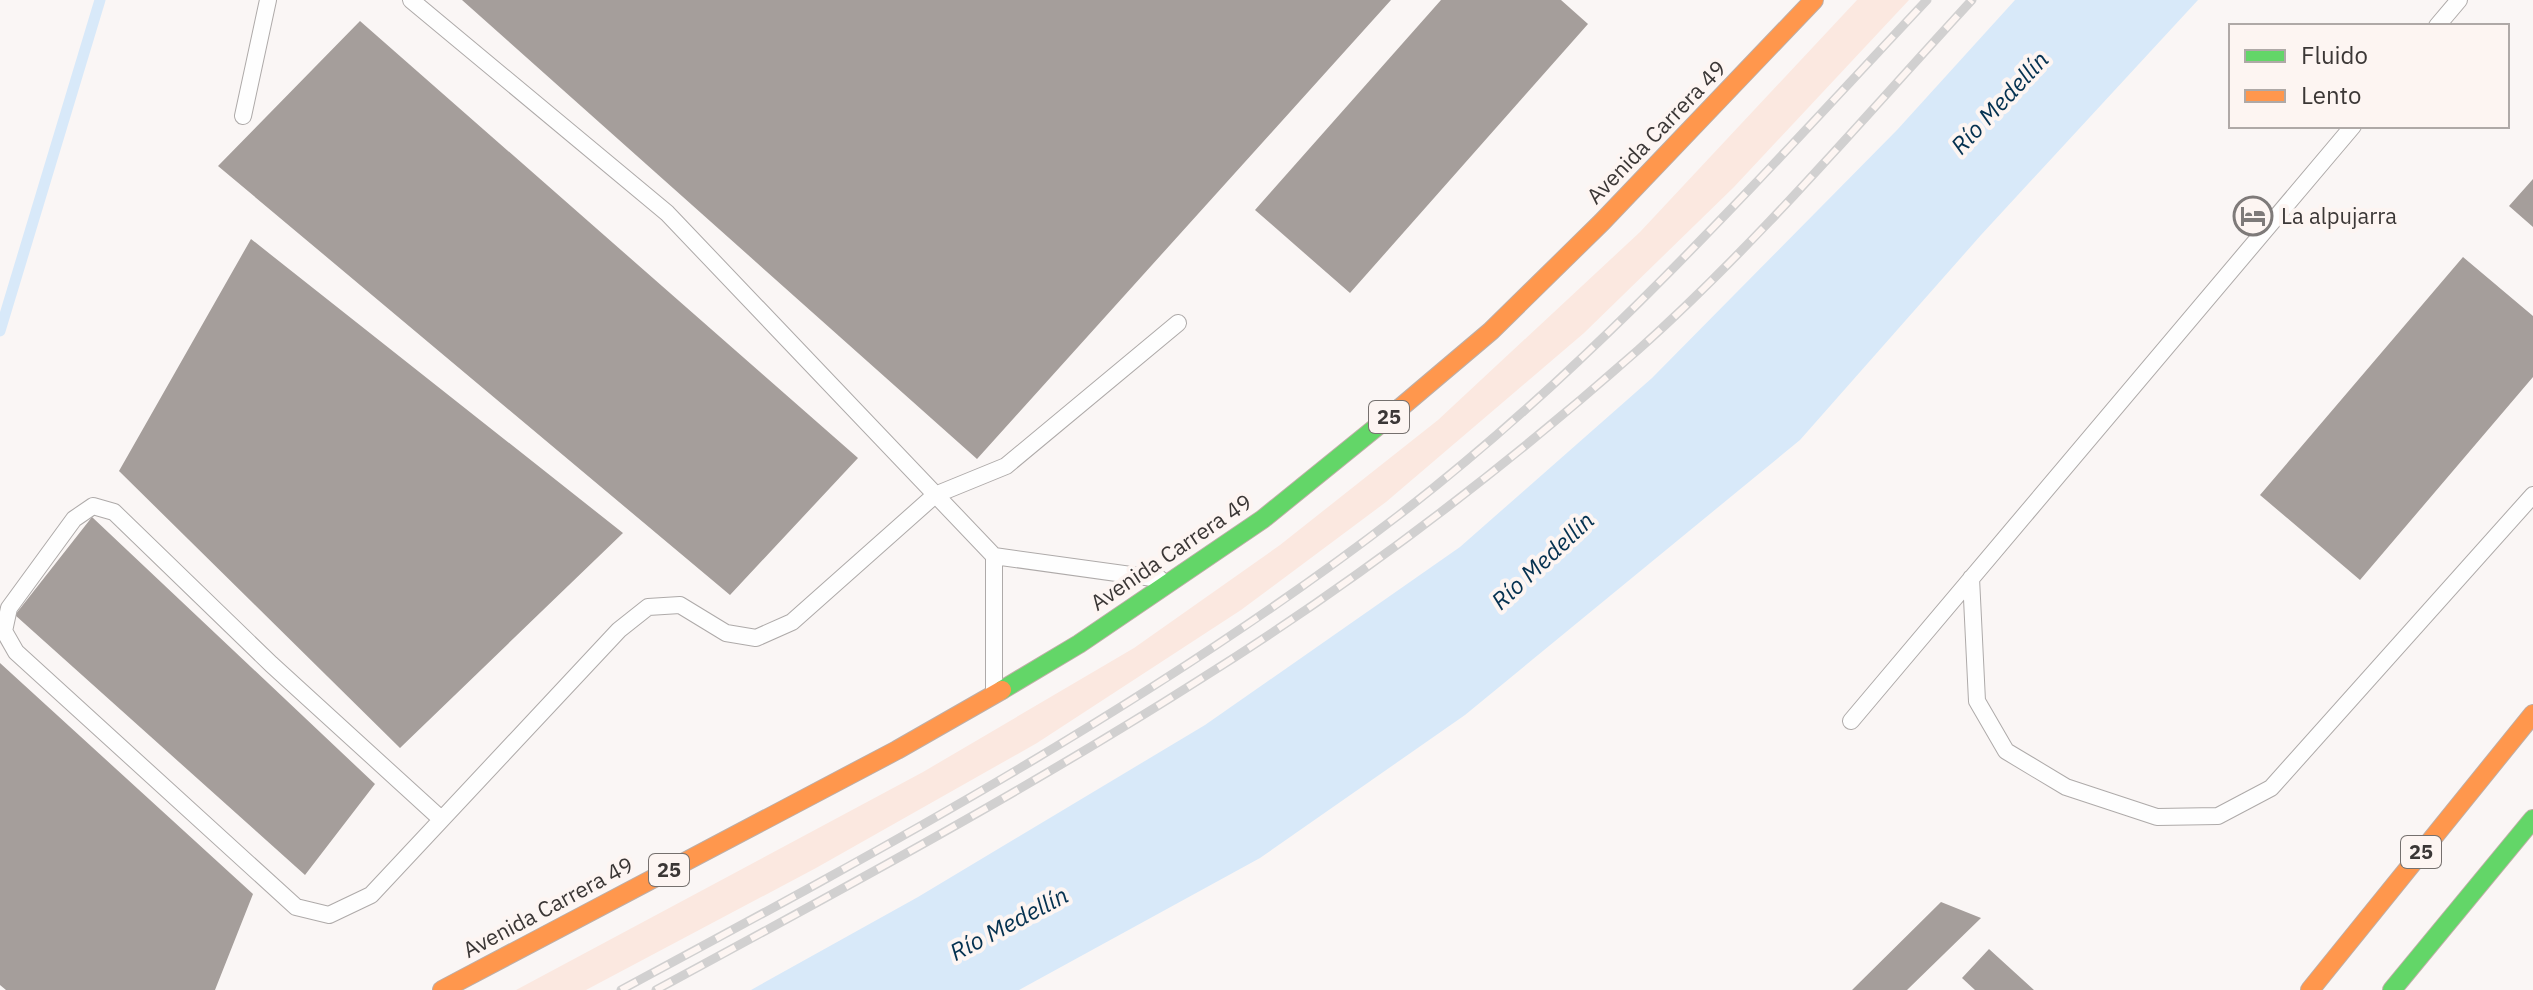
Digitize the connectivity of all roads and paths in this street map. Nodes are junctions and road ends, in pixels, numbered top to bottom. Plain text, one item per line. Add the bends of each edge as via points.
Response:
1 (268, 0) edge
2 (411, 0) edge
3 (1814, 0) edge
4 (2459, 0) edge
5 (2439, 24) edge
6 (243, 116) dead end
7 (2351, 128) edge
8 (1178, 323) dead end
9 (935, 495) junction
10 (2533, 495) edge
11 (994, 556) junction
12 (1971, 578) junction
13 (1174, 580) junction
14 (994, 695) junction
15 (2533, 714) edge
16 (1851, 721) dead end
17 (441, 819) junction
18 (2533, 819) edge
19 (442, 990) edge
20 (2310, 990) edge
21 (2392, 990) edge

1 - 6 lane
2 - 9 lane via 667,213
3 - 13 highway, Avenida Carrera 49 / 25 via 1491,331 1274,510
4 - 5 lane
7 - 12 lane
8 - 9 lane via 1006,466
9 - 11 lane
9 - 17 lane via 792,622 756,638 726,633 680,605 648,607 619,630
10 - 12 lane via 2271,788 2218,816 2157,817 2066,787 2006,751 1977,701
11 - 13 lane
11 - 14 lane
12 - 16 lane
13 - 14 highway, Avenida Carrera 49 / 25
14 - 19 highway, Avenida Carrera 49 / 25
15 - 20 highway, 25
17 - 17 lane via 114,512 93,506 74,519 9,608 4,631 16,652 296,907 329,915 371,895
18 - 21 highway

